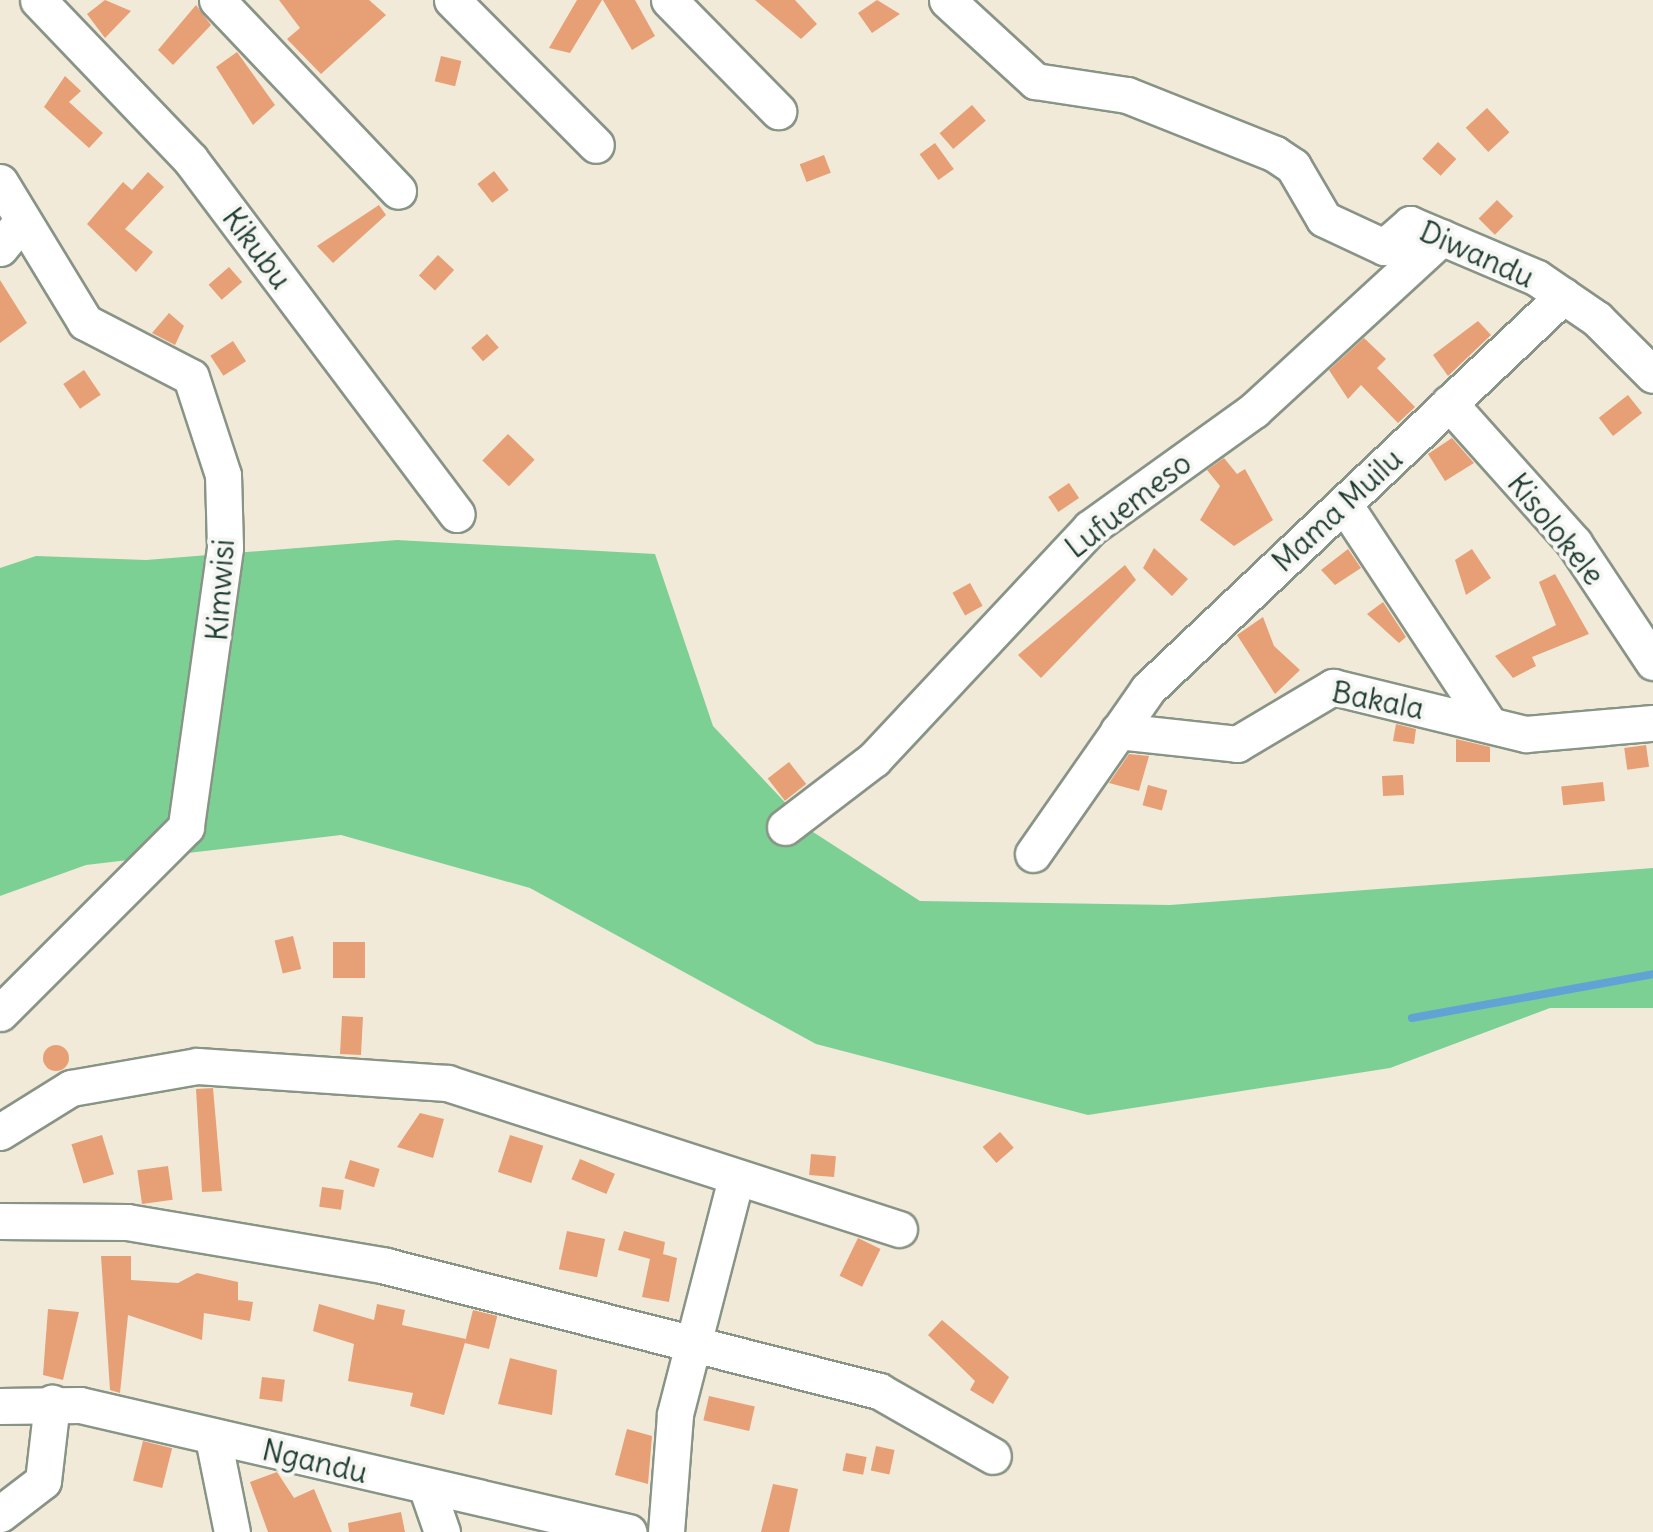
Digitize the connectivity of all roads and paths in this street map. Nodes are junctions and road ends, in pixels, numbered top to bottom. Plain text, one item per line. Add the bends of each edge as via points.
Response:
1 (38, 0) edge
2 (218, 0) edge
3 (452, 0) edge
4 (668, 0) edge
5 (947, 0) edge
6 (778, 111) dead end
7 (596, 145) dead end
8 (0, 182) edge
9 (398, 191) dead end
10 (23, 220) junction
11 (1442, 237) junction
12 (0, 248) edge
13 (1563, 296) junction
14 (1653, 375) edge
15 (1450, 404) junction
16 (1344, 504) junction
17 (457, 514) dead end
18 (1653, 662) edge
19 (1489, 724) junction
20 (1653, 724) edge
21 (1118, 731) junction
22 (784, 827) dead end
23 (1033, 854) dead end
24 (0, 1013) edge
25 (0, 1132) edge
26 (736, 1178) junction
27 (0, 1221) edge
28 (900, 1229) dead end
29 (694, 1342) junction
30 (52, 1404) junction
31 (0, 1406) edge
32 (213, 1438) junction
33 (993, 1456) dead end
34 (426, 1486) junction
35 (0, 1514) edge
36 (232, 1532) edge
37 (442, 1532) edge
38 (629, 1532) edge
39 (666, 1532) edge

1 - 17 street, Kikubu via 190,160
2 - 9 street
3 - 7 street
4 - 6 street
5 - 11 street, Diwandu via 1034,82 1127,95 1276,154 1293,166 1324,219 1384,247 1410,224
8 - 10 street, Kimwisi
10 - 12 street
10 - 24 street, Kimwisi via 85,322 191,376 223,475 225,548 186,827
11 - 13 street, Diwandu
11 - 22 street, Lufuemeso via 1254,410 1090,528 874,759
13 - 14 street, Diwandu
13 - 15 street, Mama Muilu
15 - 16 street, Mama Muilu
15 - 18 street, Kisolokele via 1574,543
16 - 19 street
16 - 21 street, Mama Muilu via 1148,689
19 - 20 street, Bakala via 1546,736
19 - 21 street, Bakala via 1334,688 1238,744
21 - 23 street, Mama Muilu
25 - 26 street via 94,1081 256,1064 466,1087
26 - 28 street
26 - 29 street
27 - 29 street via 127,1222 294,1247
29 - 33 street via 879,1391
29 - 39 street via 675,1414
30 - 31 street, Ngandu
30 - 32 street, Ngandu
30 - 35 street via 42,1481
32 - 34 street, Ngandu
32 - 36 street
34 - 37 street
34 - 38 street, Ngandu

